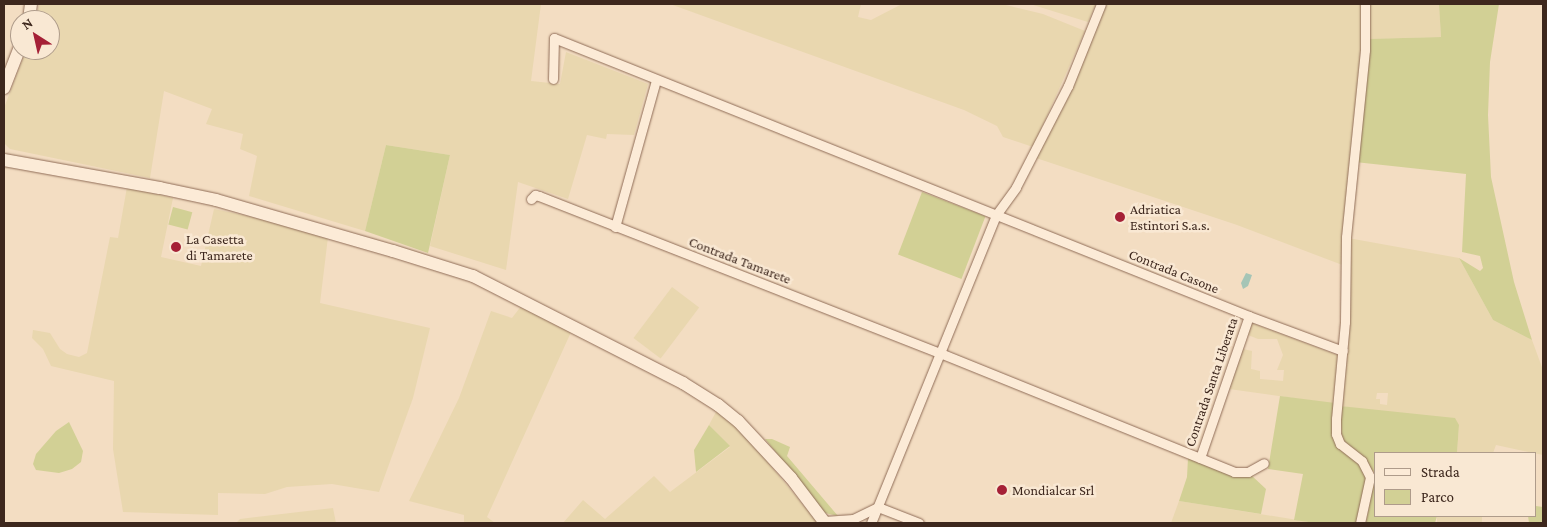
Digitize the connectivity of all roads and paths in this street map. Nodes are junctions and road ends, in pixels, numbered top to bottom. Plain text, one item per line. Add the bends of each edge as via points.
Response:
1 (1101, 4) edge
2 (1365, 4) edge
3 (15, 60) edge
4 (553, 79) dead end
5 (656, 80) junction
6 (4, 88) edge
7 (4, 160) edge
8 (531, 199) dead end
9 (996, 215) junction
10 (615, 227) junction
11 (1249, 316) junction
12 (1343, 351) junction
13 (940, 353) junction
14 (1200, 458) junction
15 (1264, 463) dead end
16 (878, 507) junction
17 (851, 521) edge
18 (824, 522) edge
19 (871, 523) edge
20 (919, 523) edge
21 (1360, 523) edge

1 - 9 street via 1068,86 1016,187
2 - 12 street via 1365,50 1346,237
3 - 6 main road
4 - 5 street, Contrada Casone via 554,38
5 - 9 street, Contrada Casone
5 - 10 street
7 - 18 main road via 216,200 473,276 718,404 791,478
8 - 10 street, Contrada Tamarete via 539,196
9 - 11 street, Contrada Casone
9 - 13 street
10 - 13 street, Contrada Tamarete
11 - 12 street, Contrada Casone
11 - 14 street, Contrada Santa Liberata
12 - 21 street via 1336,434 1340,444 1362,461 1370,477
13 - 14 street, Contrada Tamarete
13 - 16 street
14 - 15 street, Contrada Tamarete via 1234,472 1248,472
16 - 17 street
16 - 19 street
16 - 20 street
17 - 18 street

